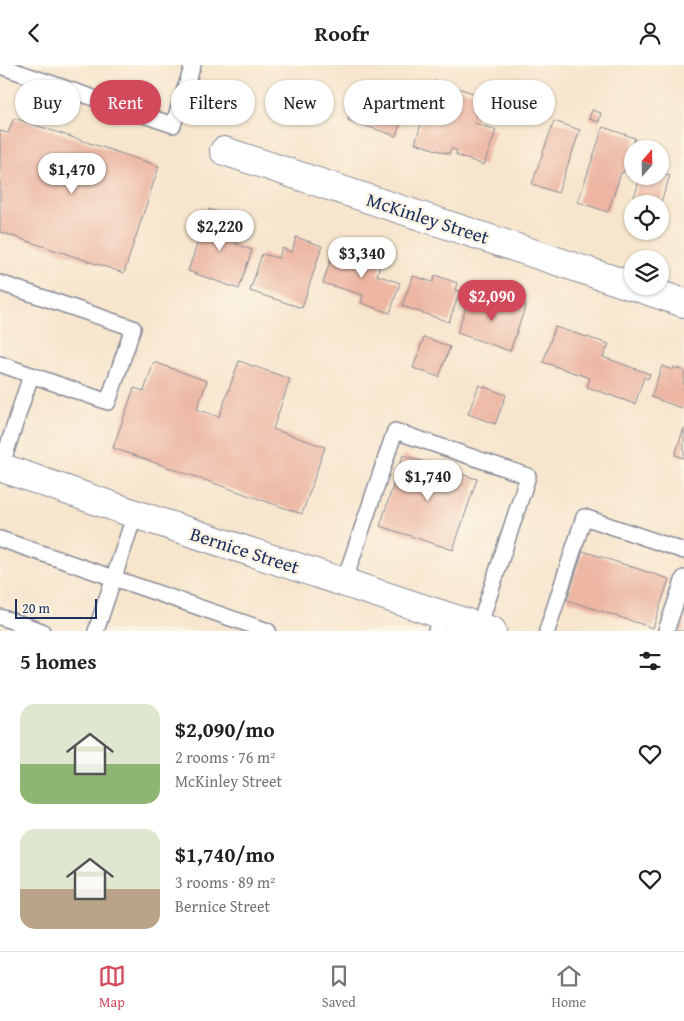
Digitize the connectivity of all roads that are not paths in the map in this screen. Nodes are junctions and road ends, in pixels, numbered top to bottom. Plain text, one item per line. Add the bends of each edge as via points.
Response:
1 (193, 65) edge
2 (0, 66) edge
3 (224, 151) dead end
4 (0, 283) edge
5 (624, 283) edge
6 (660, 295) edge
7 (684, 303) edge
8 (0, 364) edge
9 (31, 375) junction
10 (0, 467) edge
11 (135, 514) junction
12 (0, 539) edge
13 (684, 551) edge
14 (113, 578) junction
15 (684, 578) edge
16 (344, 582) junction
17 (0, 617) edge
18 (438, 623) edge
19 (485, 629) edge
20 (42, 631) edge
21 (96, 631) edge
22 (268, 631) edge
23 (547, 631) edge
24 (666, 631) edge

1 - 2 lane via 173,125
3 - 5 street, McKinley Street
4 - 9 lane via 133,328 108,402
6 - 7 street, McKinley Street
8 - 9 lane
9 - 10 lane
10 - 11 street, Bernice Street
11 - 14 lane
11 - 16 street, Bernice Street
12 - 14 lane
13 - 23 lane via 584,517
14 - 21 lane
14 - 22 lane
15 - 24 lane
16 - 18 street, Bernice Street
16 - 19 lane via 395,431 528,476
17 - 20 lane
18 - 19 street, Bernice Street

